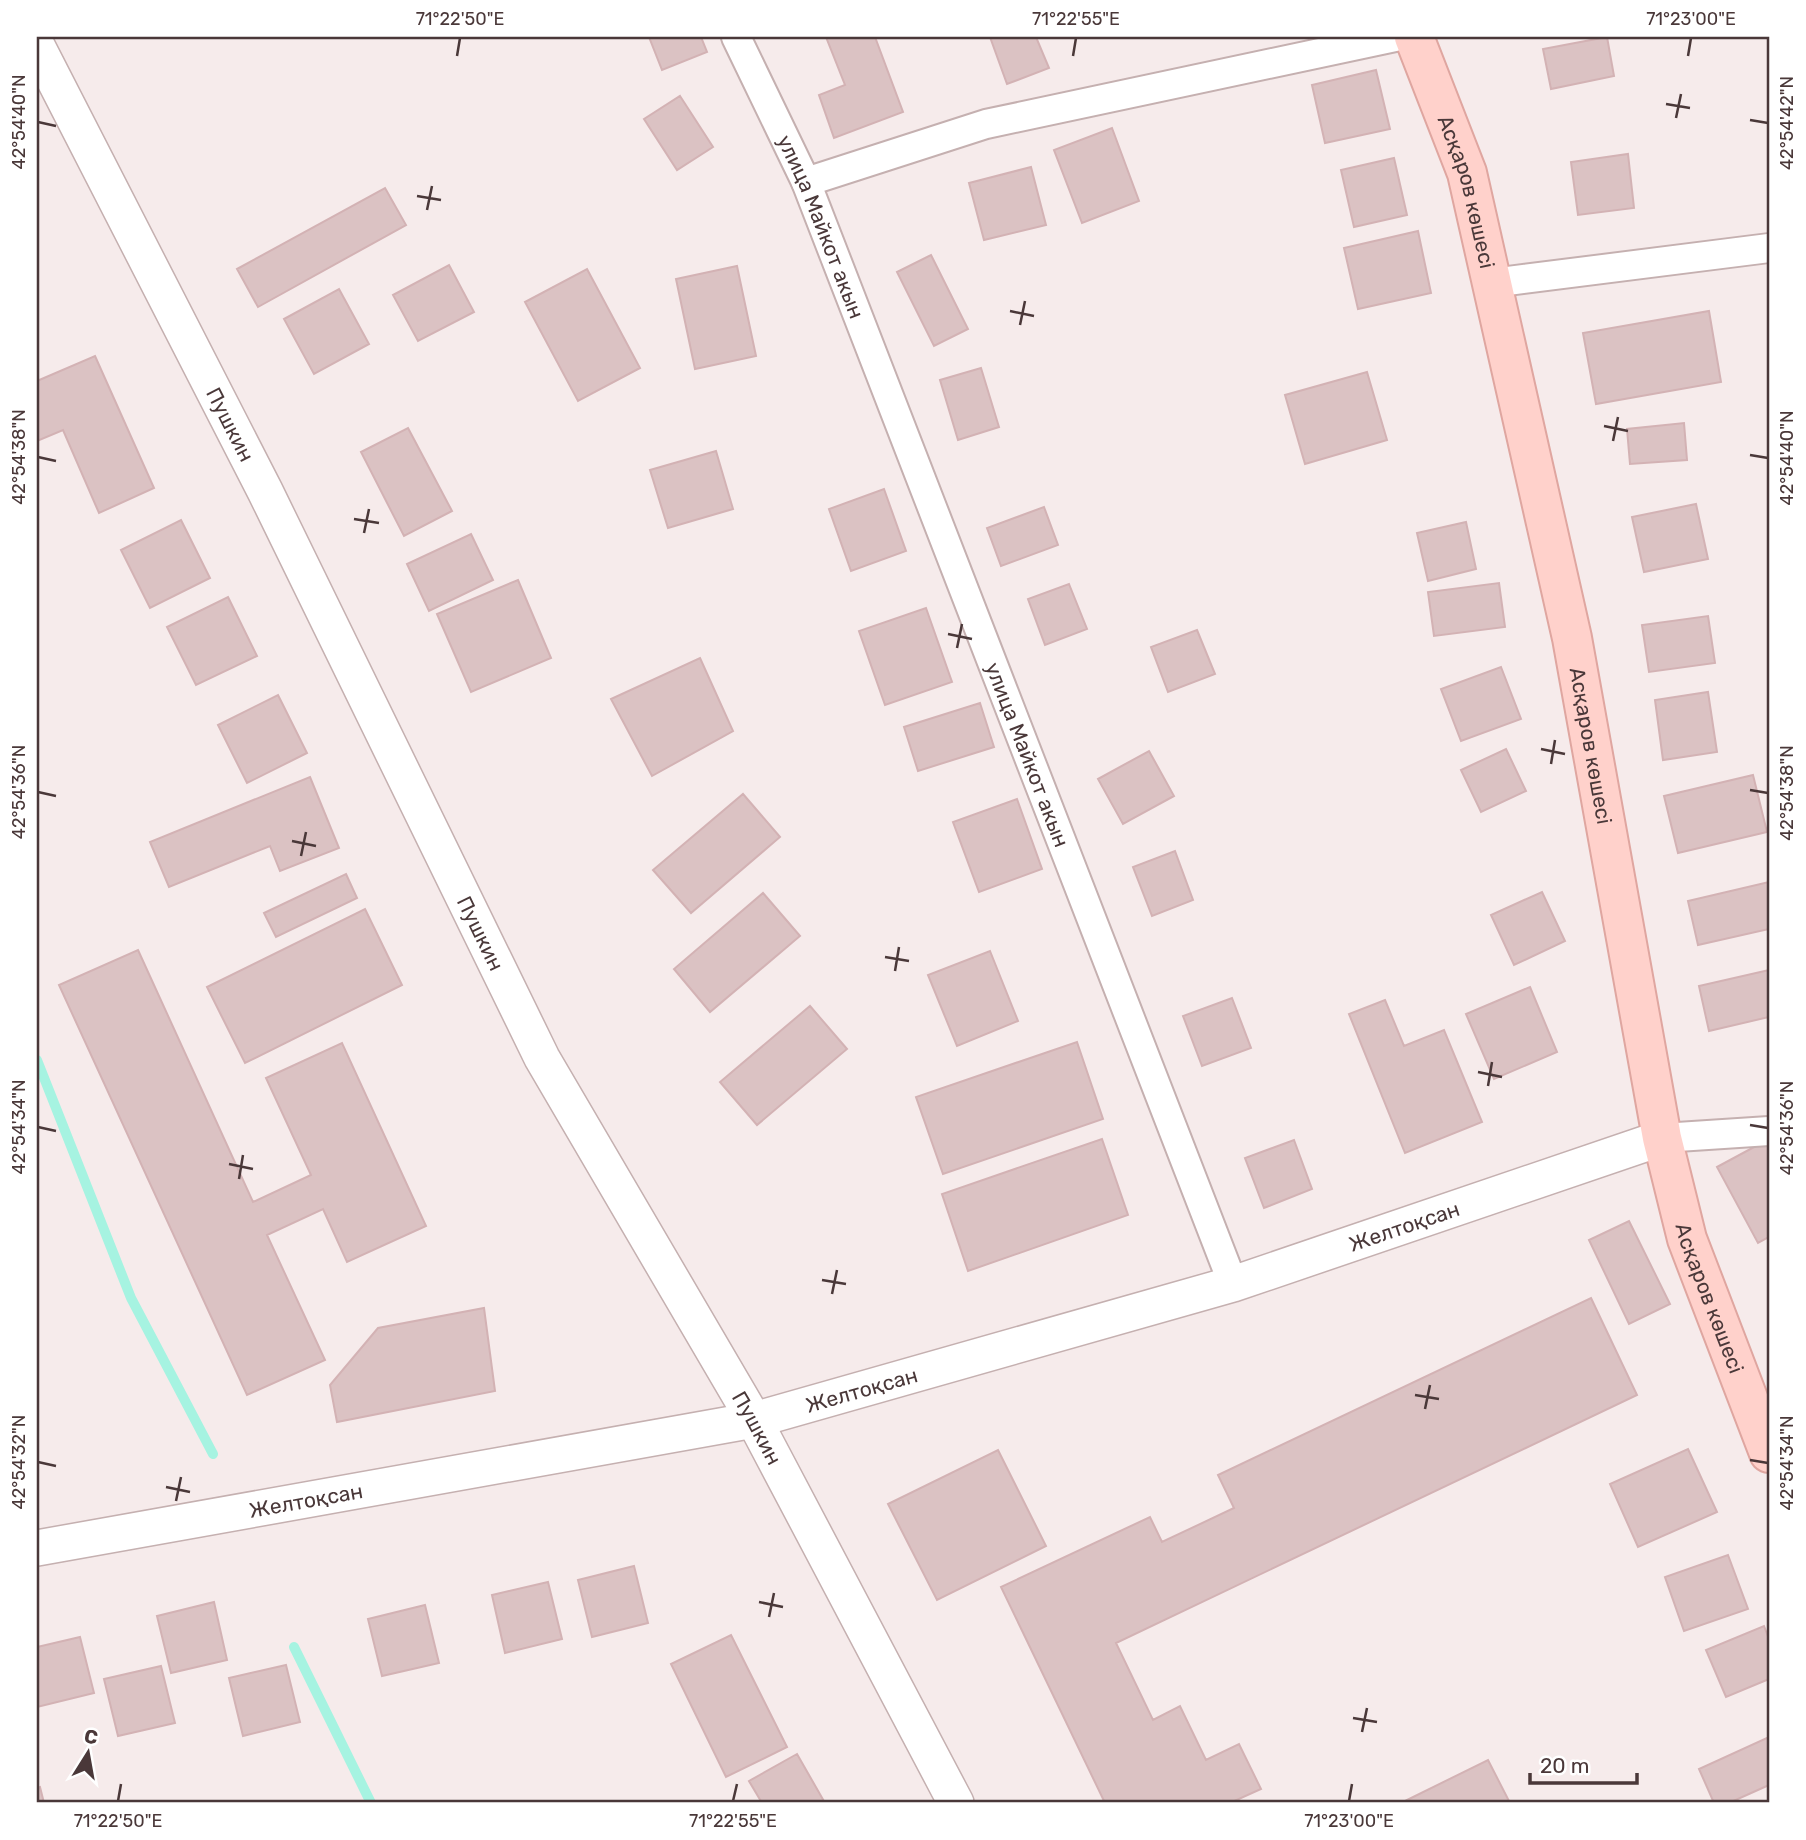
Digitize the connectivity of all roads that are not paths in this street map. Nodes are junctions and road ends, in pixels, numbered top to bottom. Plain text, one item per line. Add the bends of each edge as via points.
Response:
1 (736, 37) edge
2 (1395, 37) edge
3 (1414, 37) edge
4 (37, 46) edge
5 (806, 182) junction
6 (1769, 248) edge
7 (1492, 283) junction
8 (1769, 1131) edge
9 (1662, 1138) junction
10 (1233, 1284) junction
11 (754, 1420) junction
12 (1769, 1453) edge
13 (37, 1548) edge
14 (956, 1803) edge

1 - 5 street, улица Майкот акын
2 - 5 street via 986,124
3 - 7 main road, Асқаров көшесі via 1467,173
4 - 11 street, Пушкин via 265,491 542,1058
5 - 10 street, улица Майкот акын
6 - 7 street
7 - 9 main road, Асқаров көшесі via 1572,638
8 - 9 street
9 - 10 street, Желтоқсан
9 - 12 main road, Асқаров көшесі via 1687,1239
10 - 11 street, Желтоқсан
11 - 13 street, Желтоқсан
11 - 14 street, Пушкин

